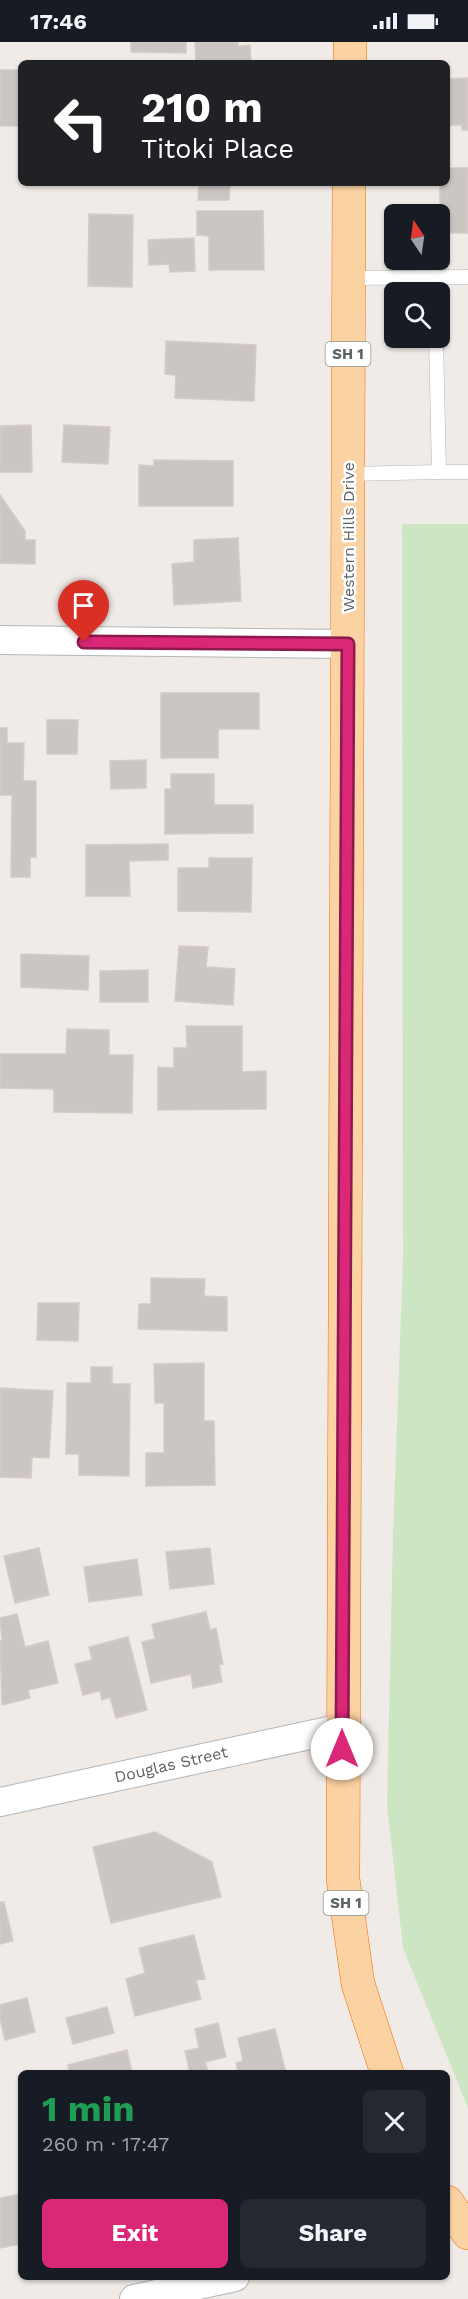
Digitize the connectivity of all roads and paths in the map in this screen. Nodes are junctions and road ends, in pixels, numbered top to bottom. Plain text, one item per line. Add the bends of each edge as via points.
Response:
1 (350, 42) edge
2 (350, 60) edge
3 (349, 186) edge
4 (435, 277) junction
5 (468, 277) edge
6 (348, 278) junction
7 (435, 282) edge
8 (436, 348) edge
9 (439, 472) junction
10 (468, 472) edge
11 (349, 474) junction
12 (0, 640) edge
13 (348, 644) junction
14 (342, 1728) junction
15 (0, 1802) edge
16 (386, 2070) edge
17 (221, 2280) edge
18 (134, 2299) edge

1 - 2 highway
3 - 6 highway, Western Hills Drive / SH 1
4 - 5 lane
4 - 6 lane
4 - 7 lane
6 - 11 highway, Western Hills Drive / SH 1
8 - 9 lane
9 - 10 lane
9 - 11 lane
11 - 13 highway, Western Hills Drive / SH 1
12 - 13 street
13 - 14 highway, Western Hills Drive / SH 1
14 - 15 street, Douglas Street
14 - 16 highway, Western Hills Drive / SH 1 via 343,1879 358,1984
17 - 18 street

